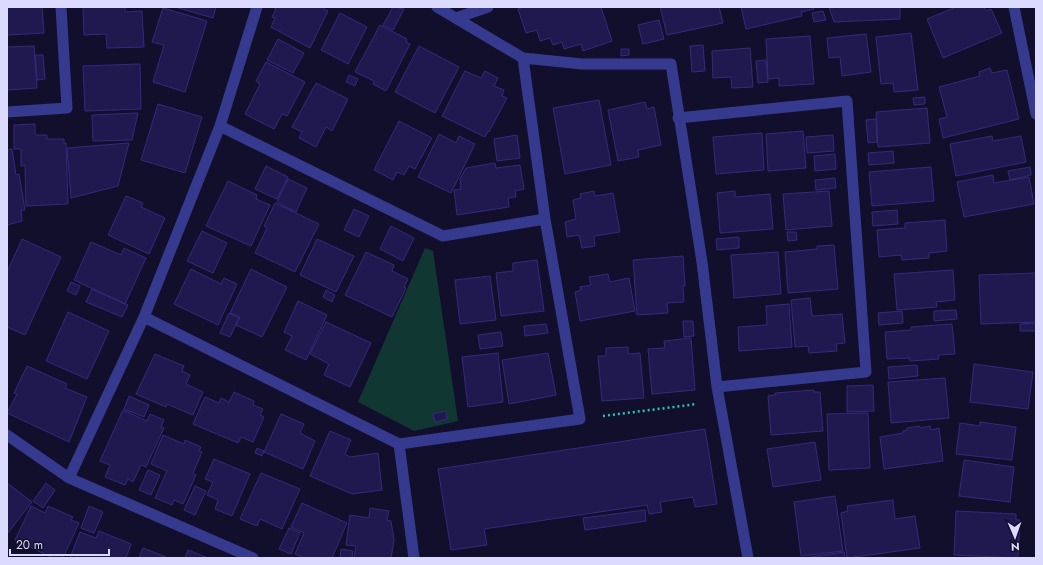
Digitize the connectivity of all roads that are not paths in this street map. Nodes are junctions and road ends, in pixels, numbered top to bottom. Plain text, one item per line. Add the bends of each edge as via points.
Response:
1 (61, 7) edge
2 (257, 7) edge
3 (437, 7) edge
4 (488, 7) edge
5 (1014, 7) edge
6 (456, 18) junction
7 (523, 58) junction
8 (7, 112) edge
9 (1036, 114) edge
10 (678, 118) junction
11 (220, 126) junction
12 (545, 219) junction
13 (144, 317) junction
14 (718, 387) junction
15 (7, 435) edge
16 (399, 444) junction
17 (69, 478) junction
18 (253, 558) edge
19 (414, 558) edge
20 (748, 558) edge

1 - 8 street via 67,108
2 - 11 street
3 - 6 street
4 - 6 street
5 - 9 street
6 - 7 street
7 - 10 street via 582,64 671,64
7 - 12 street
10 - 14 street via 702,262
10 - 14 street via 847,101 866,372
11 - 12 street via 443,236
11 - 13 street
12 - 16 street via 580,419
13 - 16 street
13 - 17 street
14 - 20 street
15 - 17 street
16 - 19 street
17 - 18 street

